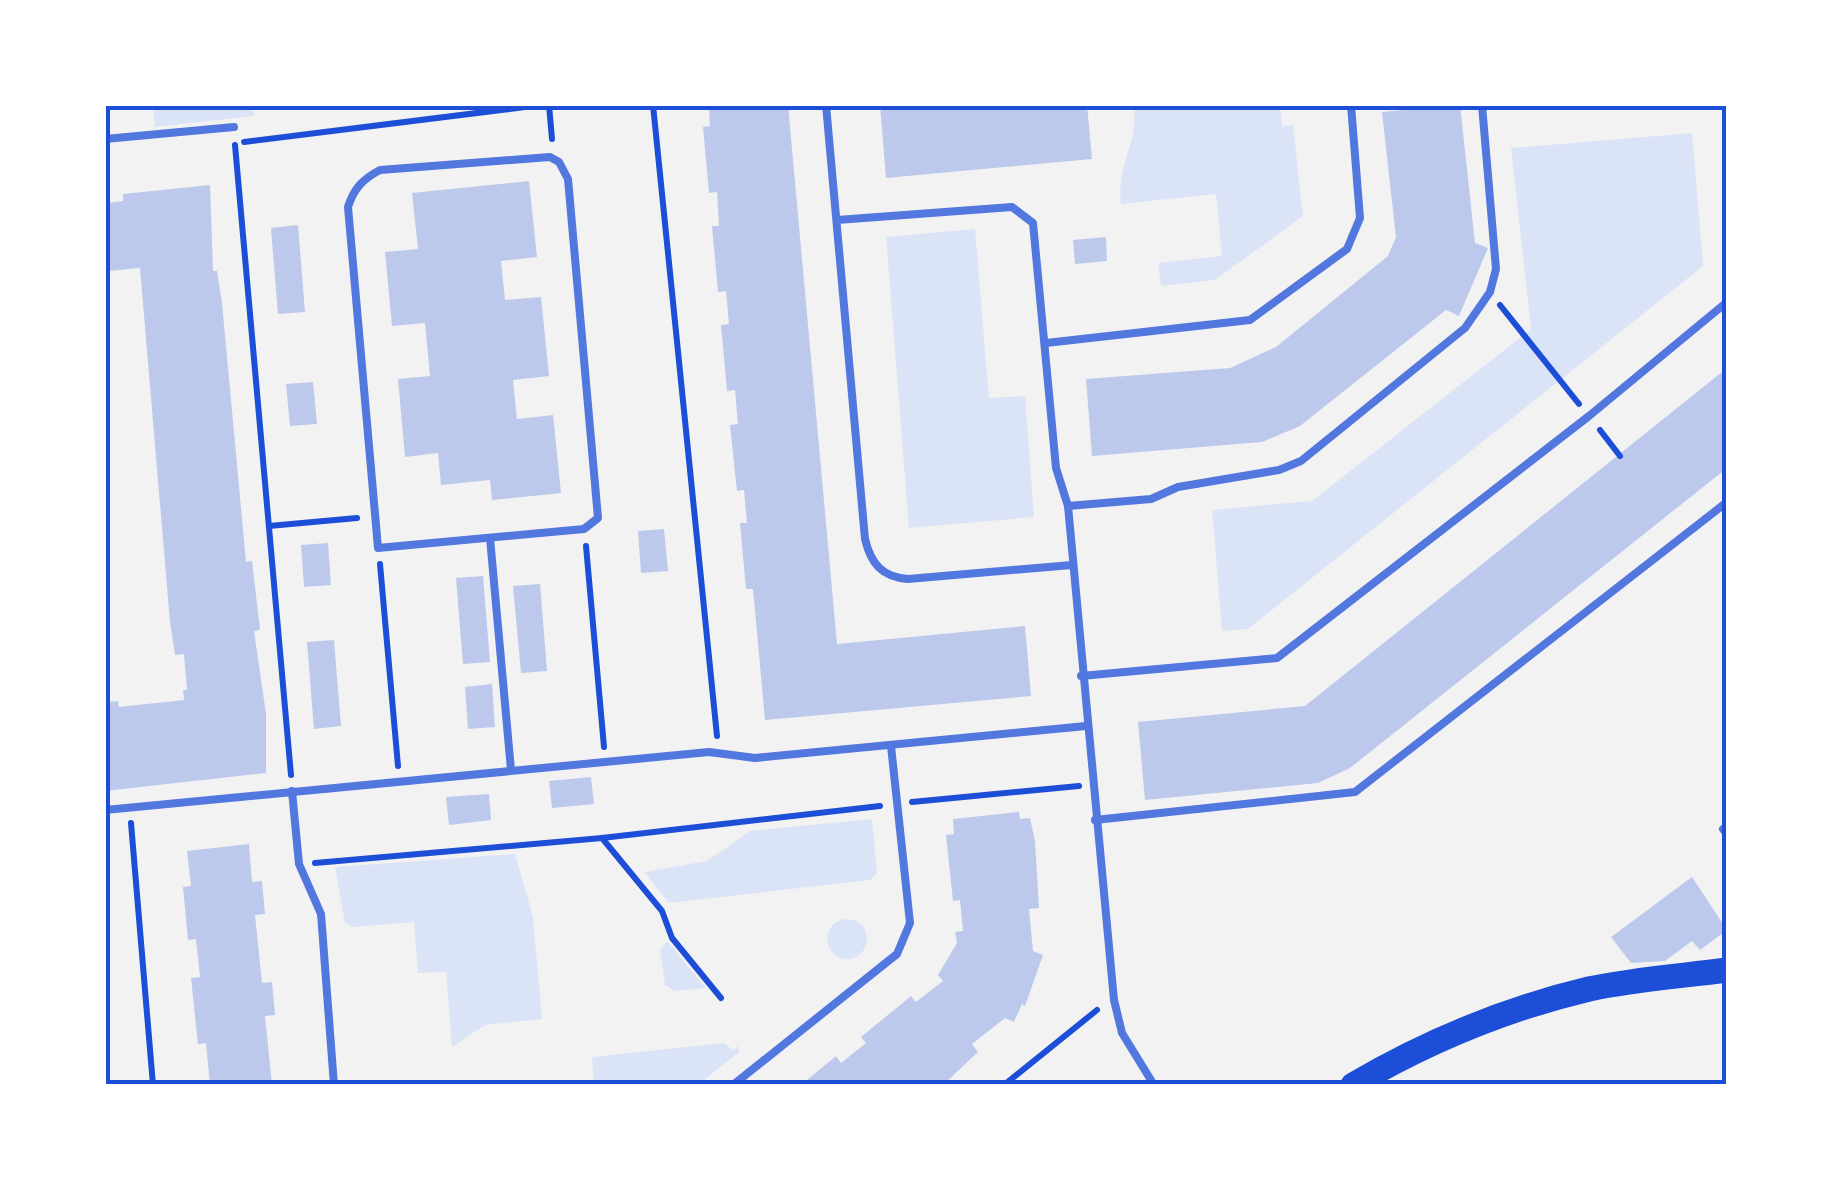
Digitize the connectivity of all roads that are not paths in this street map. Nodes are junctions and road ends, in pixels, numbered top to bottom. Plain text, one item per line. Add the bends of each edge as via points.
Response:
1 (826, 105) edge
2 (1352, 105) edge
3 (1482, 105) edge
4 (234, 128) road end
5 (105, 139) edge
6 (838, 220) junction
7 (1727, 302) edge
8 (1046, 343) junction
9 (1727, 502) edge
10 (1068, 506) junction
11 (490, 538) junction
12 (1072, 564) junction
13 (1082, 676) junction
14 (1086, 726) junction
15 (891, 746) junction
16 (511, 770) junction
17 (292, 791) junction
18 (105, 810) edge
19 (1095, 820) junction
20 (1727, 970) edge
21 (334, 1085) edge
22 (733, 1085) edge
23 (1154, 1085) edge
24 (1354, 1085) edge

1 - 6 lane
2 - 8 lane via 1356,235 1264,314 1234,324
3 - 10 lane via 1496,247 1490,292 1465,328 1301,461 1178,487 1151,499
4 - 5 lane
6 - 8 lane via 1012,207 1024,213 1036,236
6 - 12 lane via 866,539 875,565 908,579
7 - 13 lane via 1277,658
8 - 10 lane via 1056,468
9 - 19 lane via 1355,792
10 - 12 lane
11 - 11 lane via 584,530 596,524 598,512 568,179 554,159 540,156 380,170 358,185 348,207 378,548
11 - 16 lane
12 - 13 lane
13 - 14 lane
14 - 15 lane
14 - 19 lane
15 - 16 lane
15 - 22 lane via 910,923 897,954
16 - 17 lane
17 - 18 lane
17 - 21 lane via 299,864 320,914
19 - 23 lane via 1114,1000 1122,1034
20 - 24 main road via 1592,988 1487,1018

